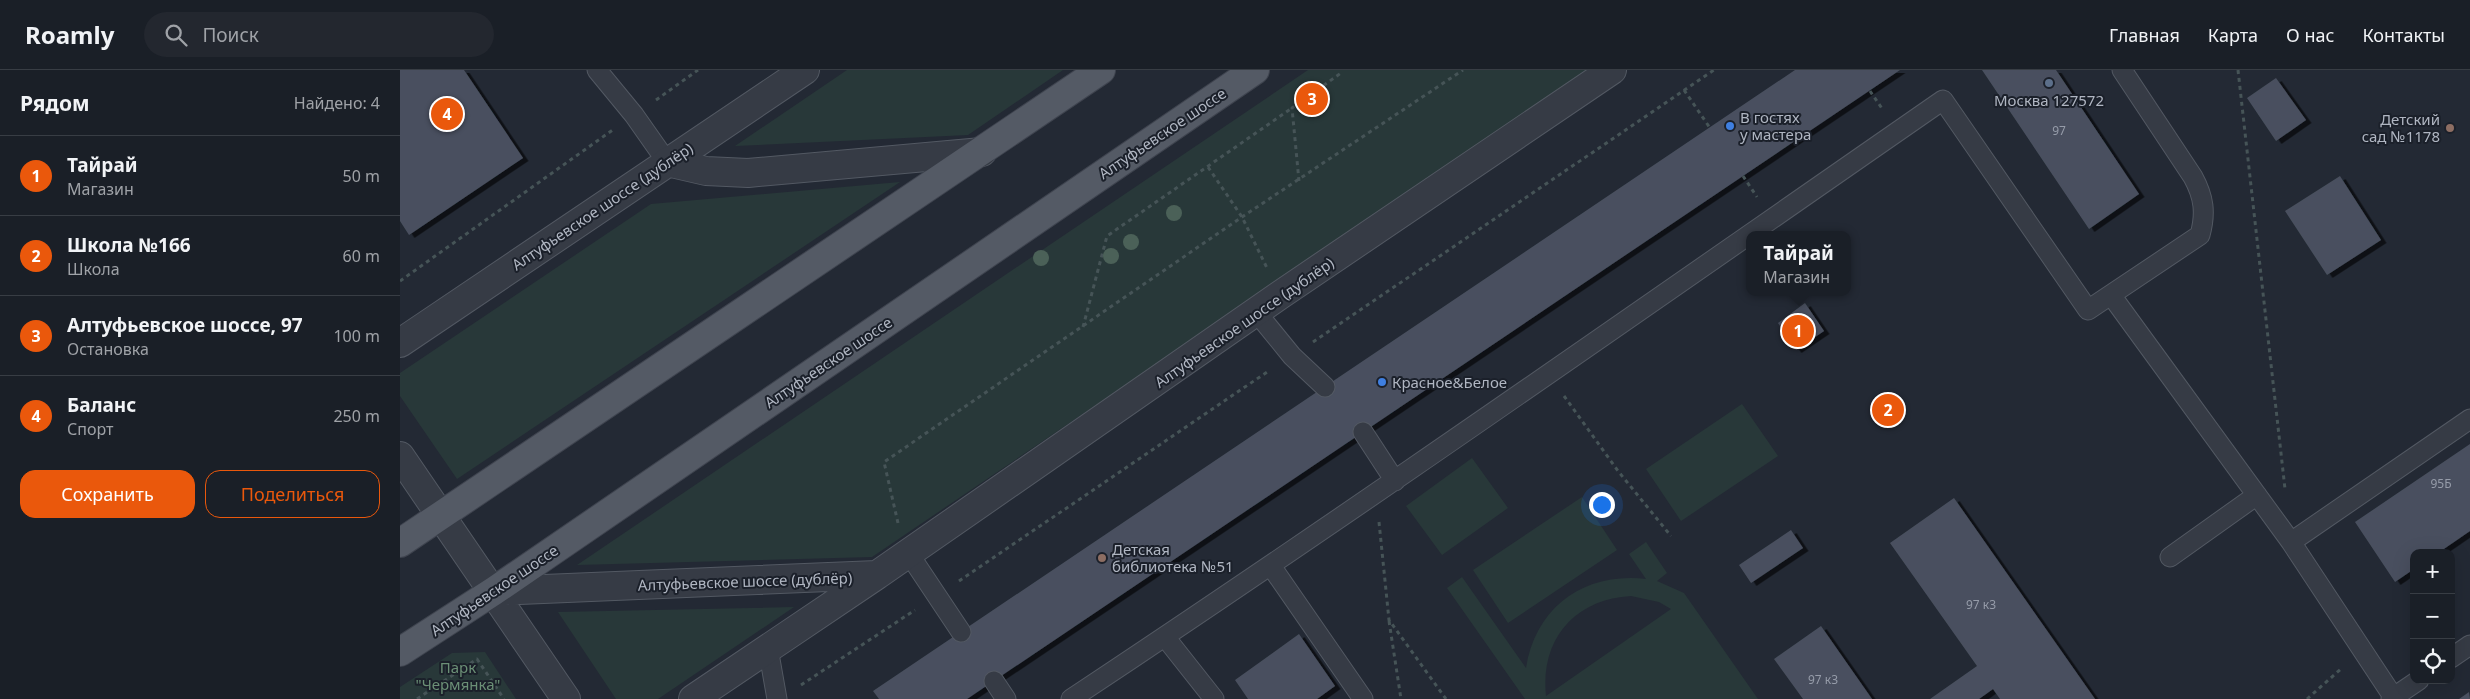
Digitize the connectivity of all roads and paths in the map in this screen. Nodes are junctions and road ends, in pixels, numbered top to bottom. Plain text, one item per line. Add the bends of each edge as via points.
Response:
1 (597, 70) edge
2 (698, 70) edge
3 (804, 70) edge
4 (1101, 70) edge
5 (1256, 70) edge
6 (1612, 70) edge
7 (2122, 70) edge
8 (2238, 70) edge
9 (1341, 73) dead end
10 (1684, 90) dead end
11 (1292, 108) junction
12 (634, 115) junction
13 (1710, 128) dead end
14 (982, 152) junction
15 (667, 162) junction
16 (1208, 167) junction
17 (1298, 180) dead end
18 (1752, 231) edge
19 (1746, 235) edge
20 (400, 281) edge
21 (1280, 295) junction
22 (2111, 295) junction
23 (1257, 313) junction
24 (1082, 327) dead end
25 (1307, 334) dead end
26 (1312, 342) dead end
27 (400, 343) edge
28 (1547, 373) junction
29 (1325, 387) dead end
30 (2470, 419) edge
31 (1363, 432) dead end
32 (400, 456) edge
33 (1395, 481) junction
34 (2286, 493) dead end
35 (1376, 495) junction
36 (2257, 495) junction
37 (442, 515) junction
38 (1671, 536) dead end
39 (2291, 542) junction
40 (400, 543) edge
41 (909, 554) junction
42 (2170, 556) dead end
43 (1271, 566) junction
44 (877, 575) junction
45 (494, 591) junction
46 (920, 607) dead end
47 (1389, 620) junction
48 (961, 632) dead end
49 (1165, 637) junction
50 (2470, 645) edge
51 (768, 648) junction
52 (2362, 650) junction
53 (400, 652) edge
54 (2455, 655) edge
55 (994, 681) dead end
56 (2413, 684) edge
57 (796, 688) dead end
58 (2393, 698) edge
59 (417, 699) edge
60 (504, 699) edge
61 (566, 699) edge
62 (693, 699) edge
63 (777, 699) edge
64 (1006, 699) edge
65 (1071, 699) edge
66 (1214, 699) edge
67 (1363, 699) edge
68 (1400, 699) edge
69 (1446, 699) edge
70 (2307, 699) edge

1 - 12 lane
2 - 12 path
3 - 15 street, Алтуфьевское шоссе (дублёр)
4 - 14 main road
5 - 45 main road, Алтуфьевское шоссе
6 - 21 street, Алтуфьевское шоссе (дублёр)
7 - 22 lane via 2193,177 2204,206 2200,235
8 - 34 path
9 - 11 path
10 - 13 path
11 - 16 path
11 - 17 path
12 - 15 lane
12 - 20 path
14 - 15 street via 748,173 706,171
14 - 37 main road
15 - 27 street, Алтуфьевское шоссе (дублёр)
16 - 21 path via 1242,217
16 - 24 path via 1107,236
18 - 22 lane via 1942,100 2088,310
19 - 28 lane
21 - 23 street, Алтуфьевское шоссе (дублёр)
22 - 36 lane
23 - 29 lane via 1292,356
23 - 41 street, Алтуфьевское шоссе (дублёр)
25 - 26 path
28 - 33 lane
28 - 38 path via 1618,471
30 - 39 lane
31 - 33 lane
32 - 37 street
33 - 35 lane
35 - 43 lane
35 - 47 path
36 - 39 lane
36 - 42 lane
37 - 40 main road
37 - 45 street
39 - 52 lane
41 - 44 street, Алтуфьевское шоссе (дублёр)
41 - 48 lane
43 - 49 lane
43 - 67 lane
44 - 45 street, Алтуфьевское шоссе (дублёр)
44 - 51 street, Алтуфьевское шоссе (дублёр)
45 - 53 main road, Алтуфьевское шоссе
45 - 61 street
46 - 57 path
47 - 68 path
47 - 69 path
49 - 65 lane
49 - 66 lane
50 - 54 lane
51 - 62 street, Алтуфьевское шоссе (дублёр)
51 - 63 lane
52 - 58 lane
52 - 70 path
55 - 64 lane
56 - 58 lane
59 - 60 path via 477,659

